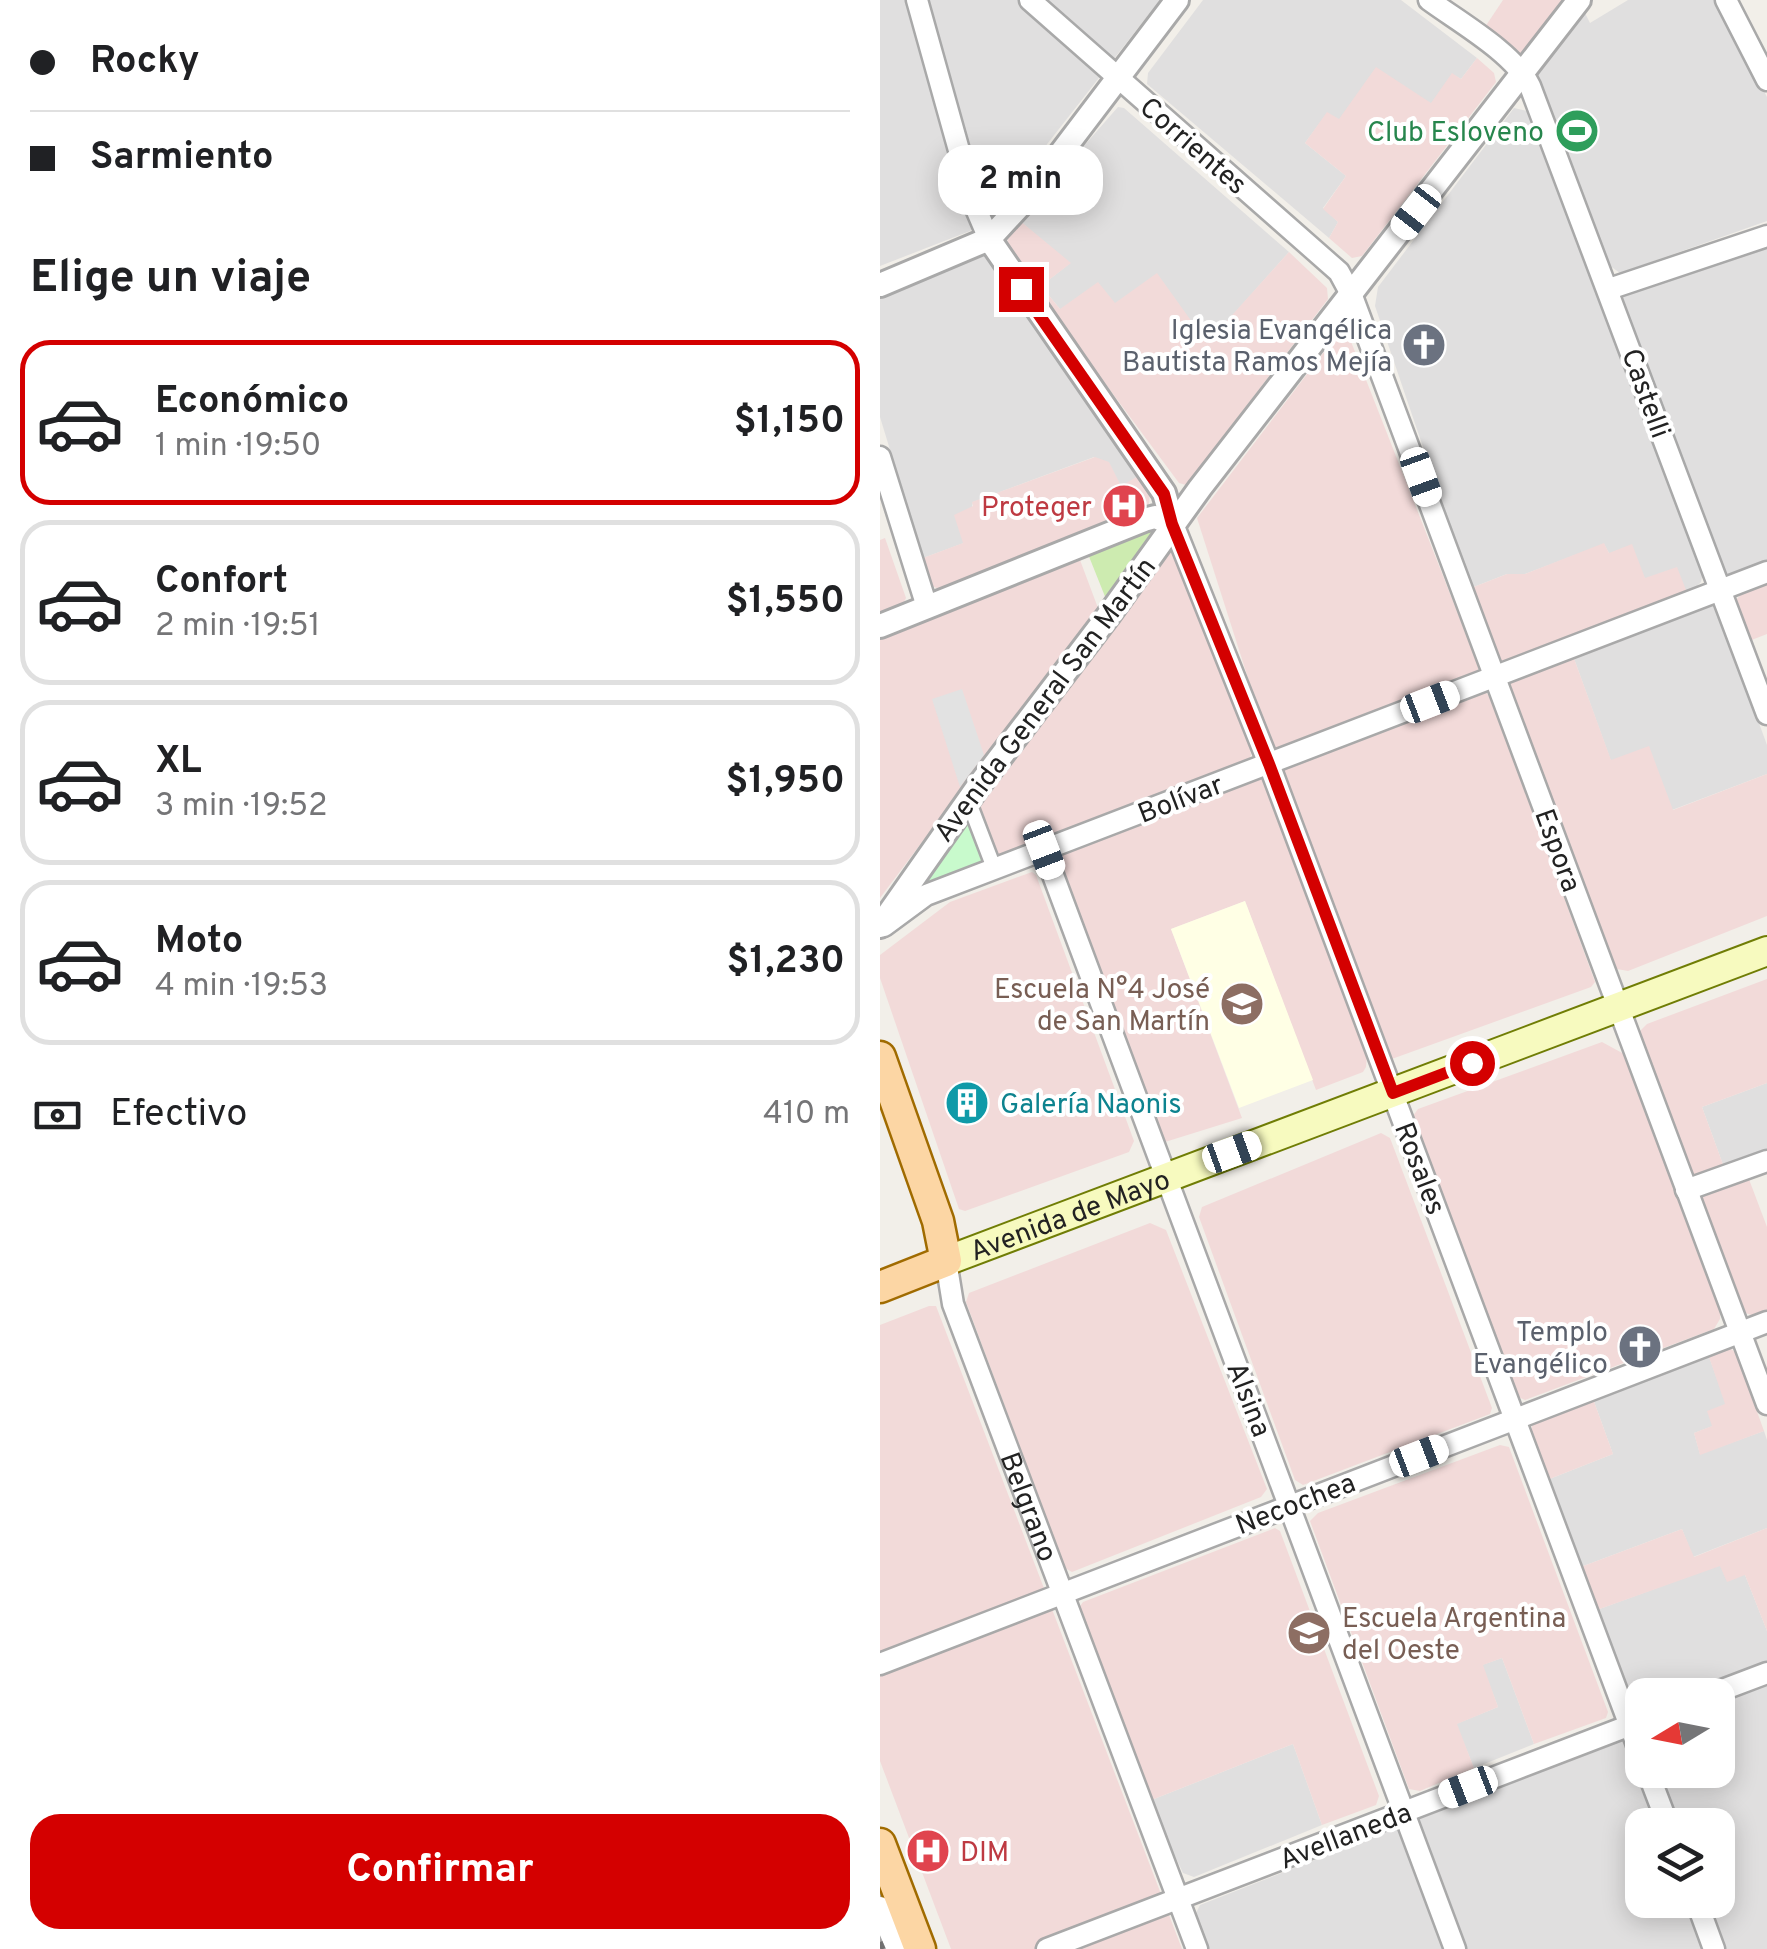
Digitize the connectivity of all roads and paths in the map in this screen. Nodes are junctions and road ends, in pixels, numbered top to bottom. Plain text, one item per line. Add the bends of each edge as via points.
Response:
1 (918, 0) edge
2 (1030, 0) edge
3 (1177, 0) edge
4 (1429, 0) edge
5 (1580, 0) edge
6 (1726, 0) edge
7 (1524, 73) junction
8 (1118, 78) junction
9 (1767, 80) edge
10 (1767, 236) edge
11 (989, 239) junction
12 (880, 285) edge
13 (1609, 289) junction
14 (1352, 296) junction
15 (880, 458) edge
16 (1172, 524) junction
17 (1767, 572) edge
18 (1719, 590) junction
19 (927, 606) junction
20 (880, 626) edge
21 (1495, 677) junction
22 (1767, 714) edge
23 (1269, 764) junction
24 (968, 800) junction
25 (1044, 850) junction
26 (994, 868) junction
27 (880, 927) edge
28 (1767, 951) edge
29 (1618, 1008) junction
30 (880, 1057) edge
31 (1393, 1093) junction
32 (1767, 1161) edge
33 (1165, 1176) junction
34 (1686, 1190) junction
35 (946, 1260) junction
36 (880, 1287) edge
37 (1767, 1322) edge
38 (1740, 1332) junction
39 (1767, 1404) edge
40 (1515, 1418) junction
41 (1291, 1505) junction
42 (1064, 1592) junction
43 (880, 1664) edge
44 (1767, 1673) edge
45 (1735, 1685) edge
46 (1625, 1695) edge
47 (1625, 1727) edge
48 (1403, 1812) junction
49 (880, 1844) edge
50 (1178, 1899) junction
51 (880, 1908) edge
52 (1703, 1918) edge
53 (898, 1949) edge
54 (920, 1949) edge
55 (1047, 1949) edge
56 (1197, 1949) edge
57 (1455, 1949) edge
58 (1714, 1949) edge

1 - 11 street
2 - 8 street, Corrientes
3 - 8 street
4 - 7 street
5 - 7 street, Avenida General San Martín
6 - 9 street
7 - 13 street, Castelli
7 - 14 street, Avenida General San Martín
8 - 11 street
8 - 14 street, Corrientes via 1339,272
10 - 13 street
11 - 12 street
11 - 16 street via 1164,494
13 - 18 street, Castelli
14 - 16 street, Avenida General San Martín
14 - 21 street, Espora
15 - 19 street
16 - 19 street via 1144,520
16 - 23 street, Rosales
16 - 24 street, Avenida General San Martín
17 - 18 street, Bolívar
18 - 21 street, Bolívar
18 - 22 street, Castelli
19 - 20 street
21 - 23 street, Bolívar
21 - 29 street, Espora
23 - 25 street, Bolívar
23 - 31 street, Rosales
24 - 26 street
24 - 27 street, Avenida General San Martín
25 - 26 street, Bolívar
25 - 33 street, Alsina
26 - 27 street, Bolívar via 926,895
28 - 29 main road, Avenida de Mayo
29 - 31 main road, Avenida de Mayo
29 - 34 street, Espora
30 - 35 main road, Belgrano
31 - 33 main road, Avenida de Mayo
31 - 40 street, Rosales
32 - 34 street
33 - 35 main road, Avenida de Mayo
33 - 41 street, Alsina
34 - 38 street, Espora
35 - 36 main road, Avenida de Mayo
35 - 42 street, Belgrano via 954,1304
37 - 38 street, Necochea
38 - 39 street, Espora
38 - 40 street, Necochea
40 - 41 street, Necochea
40 - 46 street, Rosales
41 - 42 street, Necochea
41 - 48 street, Alsina
42 - 43 street, Necochea
42 - 50 street, Belgrano
44 - 45 street
47 - 48 street, Avellaneda
48 - 50 street, Avellaneda
48 - 57 street, Alsina
49 - 54 main road
50 - 55 street, Avellaneda
50 - 56 street, Belgrano
51 - 53 street
52 - 58 street

